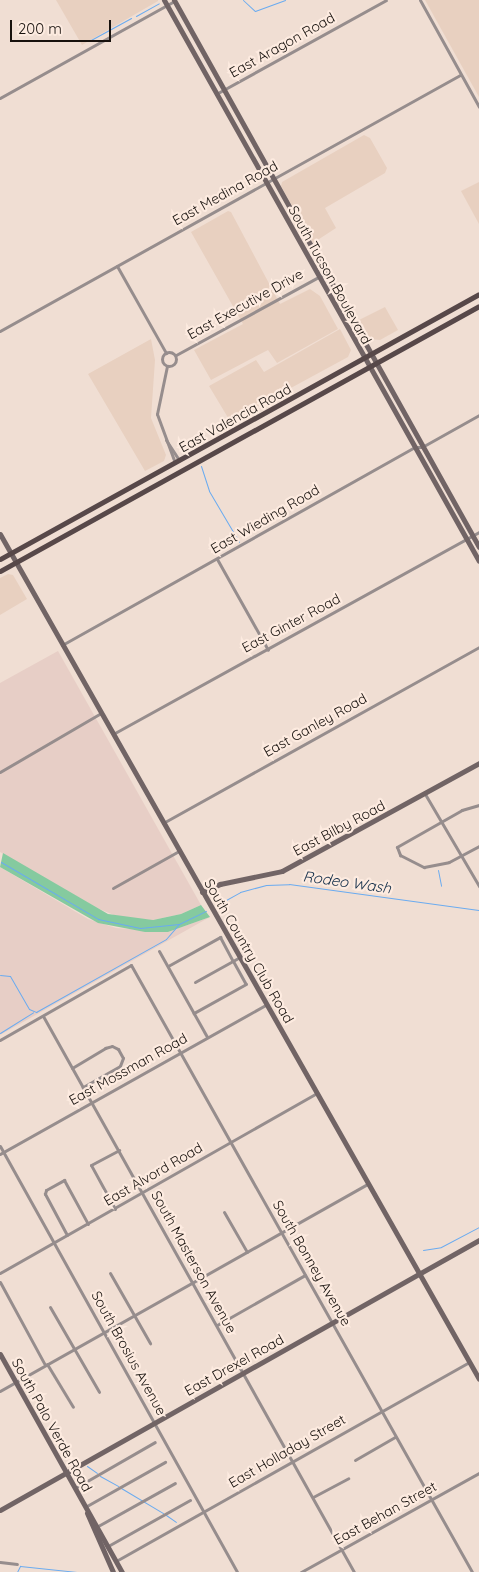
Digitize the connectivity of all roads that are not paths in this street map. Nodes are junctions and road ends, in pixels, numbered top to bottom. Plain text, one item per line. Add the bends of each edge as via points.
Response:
1 (175, 0) edge
2 (386, 0) edge
3 (420, 0) edge
4 (165, 3) edge
5 (460, 74) junction
6 (224, 90) junction
7 (216, 94) junction
8 (0, 98) edge
9 (479, 107) edge
10 (274, 179) junction
11 (266, 183) junction
12 (117, 266) junction
13 (326, 273) junction
14 (318, 277) junction
15 (479, 294) edge
16 (479, 306) edge
17 (453, 309) junction
18 (458, 318) junction
19 (0, 331) edge
20 (166, 353) junction
21 (371, 354) junction
22 (176, 355) junction
23 (364, 358) junction
24 (376, 363) junction
25 (167, 366) junction
26 (368, 367) junction
27 (274, 409) junction
28 (479, 415) edge
29 (278, 418) junction
30 (415, 447) junction
31 (422, 447) junction
32 (178, 462) junction
33 (182, 471) junction
34 (100, 504) junction
35 (105, 513) junction
36 (479, 532) edge
37 (0, 534) edge
38 (473, 536) junction
39 (467, 539) junction
40 (479, 547) edge
41 (10, 554) junction
42 (0, 560) edge
43 (217, 560) junction
44 (479, 561) edge
45 (15, 562) junction
46 (0, 571) edge
47 (62, 645) junction
48 (479, 647) edge
49 (268, 650) junction
50 (101, 713) junction
51 (113, 734) junction
52 (479, 763) edge
53 (0, 772) edge
54 (425, 794) junction
55 (479, 805) edge
56 (440, 821) junction
57 (163, 823) junction
58 (479, 846) edge
59 (179, 851) junction
60 (460, 854) junction
61 (479, 886) edge
62 (113, 888) dead end
63 (202, 892) junction
64 (159, 951) dead end
65 (240, 957) junction
66 (233, 961) junction
67 (168, 966) junction
68 (195, 982) dead end
69 (267, 1004) junction
70 (194, 1013) junction
71 (43, 1016) junction
72 (207, 1037) junction
73 (0, 1040) edge
74 (180, 1053) junction
75 (72, 1068) junction
76 (83, 1087) junction
77 (318, 1092) junction
78 (91, 1103) junction
79 (230, 1142) junction
80 (0, 1146) edge
81 (119, 1150) junction
82 (2, 1153) edge
83 (368, 1184) junction
84 (143, 1193) junction
85 (116, 1209) junction
86 (224, 1212) dead end
87 (88, 1224) junction
88 (281, 1233) junction
89 (68, 1236) junction
90 (479, 1240) edge
91 (54, 1243) junction
92 (247, 1252) junction
93 (110, 1272) dead end
94 (0, 1273) edge
95 (420, 1273) junction
96 (305, 1275) junction
97 (0, 1282) edge
98 (193, 1282) junction
99 (50, 1307) dead end
100 (135, 1316) junction
101 (332, 1322) junction
102 (217, 1325) junction
103 (105, 1332) junction
104 (150, 1343) dead end
105 (74, 1349) junction
106 (0, 1354) edge
107 (470, 1361) junction
108 (46, 1365) junction
109 (244, 1372) junction
110 (479, 1379) edge
111 (16, 1382) junction
112 (0, 1391) edge
113 (99, 1392) dead end
114 (73, 1407) dead end
115 (381, 1411) junction
116 (154, 1422) junction
117 (395, 1437) junction
118 (155, 1442) dead end
119 (355, 1460) dead end
120 (165, 1462) dead end
121 (293, 1462) junction
122 (66, 1472) junction
123 (479, 1473) edge
124 (348, 1478) dead end
125 (175, 1483) dead end
126 (75, 1488) junction
127 (313, 1497) junction
128 (190, 1500) dead end
129 (431, 1500) junction
130 (85, 1507) junction
131 (0, 1510) edge
132 (204, 1511) junction
133 (98, 1526) junction
134 (108, 1546) junction
135 (342, 1550) junction
136 (116, 1561) junction
137 (0, 1562) edge
138 (17, 1564) dead end
139 (113, 1572) edge
140 (122, 1572) edge
141 (237, 1572) edge
142 (301, 1572) edge
143 (354, 1572) edge
144 (471, 1572) edge

1 - 4 street
1 - 6 street, South Tucson Boulevard
2 - 6 street, East Aragon Road
3 - 5 street
4 - 7 street, South Tucson Boulevard
4 - 8 street
5 - 9 street
5 - 10 street, East Medina Road
6 - 7 street, East Aragon Road
6 - 10 street, South Tucson Boulevard
7 - 11 street, South Tucson Boulevard
10 - 11 street, East Medina Road
10 - 13 street, South Tucson Boulevard
11 - 12 street, East Medina Road
11 - 14 street, South Tucson Boulevard
12 - 19 street, East Medina Road
12 - 20 street
13 - 14 street, East Executive Drive
13 - 21 street, South Tucson Boulevard
14 - 22 street, East Executive Drive
14 - 23 street, South Tucson Boulevard
15 - 17 main road, East Valencia Road
16 - 18 main road, East Valencia Road
17 - 18 main road
17 - 21 main road, East Valencia Road
18 - 24 main road, East Valencia Road
20 - 22 street
20 - 25 street via 162,359
21 - 23 main road, East Valencia Road
21 - 24 street, South Tucson Boulevard
22 - 25 street via 175,364
23 - 26 street, South Tucson Boulevard
23 - 27 main road, East Valencia Road
24 - 26 main road, East Valencia Road
24 - 31 street, South Tucson Boulevard
25 - 32 street via 157,414 165,440
26 - 29 main road, East Valencia Road
26 - 30 street, South Tucson Boulevard
27 - 29 main road
27 - 32 main road, East Valencia Road
28 - 31 street, East Wieding Road
29 - 33 main road, East Valencia Road
30 - 31 street, East Wieding Road
30 - 39 street, South Tucson Boulevard
30 - 43 street, East Wieding Road
31 - 38 street, South Tucson Boulevard
32 - 33 main road
32 - 34 main road, East Valencia Road
33 - 35 main road, East Valencia Road
34 - 35 main road
34 - 41 main road, East Valencia Road
35 - 45 main road, East Valencia Road
36 - 38 street, East Ginter Road
37 - 41 street, South Country Club Road
38 - 39 street, East Ginter Road
38 - 40 street, South Tucson Boulevard
39 - 44 street, South Tucson Boulevard
39 - 49 street, East Ginter Road
41 - 42 main road, East Valencia Road
41 - 45 street, South Country Club Road
43 - 47 street, East Wieding Road
43 - 49 street
45 - 46 main road, East Valencia Road
45 - 47 street, South Country Club Road
47 - 50 street, South Country Club Road
48 - 57 street, East Ganley Road
49 - 51 street, East Ginter Road
50 - 51 street, South Country Club Road
50 - 53 street
51 - 57 street, South Country Club Road
52 - 54 street, East Bilby Road
54 - 56 street
54 - 63 street, East Bilby Road via 282,871 220,884
55 - 56 street
56 - 60 street
56 - 60 street via 397,847 400,855 424,867 449,862
57 - 59 street, South Country Club Road
58 - 60 street
59 - 62 street
59 - 63 street, South Country Club Road
60 - 61 street
63 - 65 street, South Country Club Road
64 - 67 street
65 - 66 street
65 - 69 street, South Country Club Road
66 - 67 street via 220,937
66 - 68 street
66 - 70 street via 246,984
67 - 70 street
69 - 72 street, East Mossman Road
69 - 77 street, South Country Club Road
70 - 72 street
71 - 73 street
71 - 74 street, South Bonney Avenue via 131,966
71 - 75 street, South Masterson Avenue
72 - 74 street, East Mossman Road
74 - 78 street, East Mossman Road
74 - 79 street, South Bonney Avenue
75 - 76 street, South Masterson Avenue
75 - 76 street via 105,1048 112,1046 118,1049 123,1058 120,1066
76 - 78 street, South Masterson Avenue
77 - 79 street, East Alvord Road
77 - 83 street, South Country Club Road
78 - 81 street, South Masterson Avenue
78 - 82 street, East Mossman Road
79 - 84 street, East Alvord Road
79 - 88 street, South Bonney Avenue
80 - 82 street, South Brosius Avenue
81 - 84 street, South Masterson Avenue
81 - 85 street via 91,1166
82 - 91 street, South Brosius Avenue
83 - 88 street
83 - 95 street, South Country Club Road
84 - 85 street, East Alvord Road
84 - 98 street, South Masterson Avenue
85 - 87 street, East Alvord Road
86 - 92 street
87 - 89 street, East Alvord Road
87 - 89 street via 64,1180 46,1190 45,1194
88 - 92 street
88 - 96 street, South Bonney Avenue
89 - 91 street, East Alvord Road
90 - 95 street, East Drexel Road
91 - 94 street, East Alvord Road
91 - 103 street, South Brosius Avenue
92 - 98 street
93 - 100 street
95 - 101 street, East Drexel Road
95 - 107 street, South Country Club Road
96 - 101 street, South Bonney Avenue
96 - 102 street
97 - 108 street
98 - 100 street
98 - 102 street, South Masterson Avenue
99 - 105 street
100 - 103 street
100 - 104 street
101 - 109 street, East Drexel Road
101 - 115 street, South Bonney Avenue
102 - 109 street, South Masterson Avenue
103 - 105 street
103 - 116 street, South Brosius Avenue
105 - 108 street
105 - 113 street
106 - 111 street, South Palo Verde Road
107 - 110 street, South Country Club Road
107 - 115 street, East Holladay Street
108 - 111 street
108 - 114 street
109 - 116 street, East Drexel Road
109 - 121 street, South Masterson Avenue
111 - 112 street
111 - 122 street, South Palo Verde Road
115 - 117 street, South Bonney Avenue
115 - 121 street, East Holladay Street
116 - 122 street, East Drexel Road
116 - 132 street, South Brosius Avenue
117 - 119 street
117 - 129 street, South Bonney Avenue
118 - 126 street
120 - 130 street
121 - 127 street, South Masterson Avenue
121 - 132 street, East Holladay Street
122 - 126 street, South Palo Verde Road
122 - 131 street, East Drexel Road
123 - 129 street, East Behan Street
124 - 127 street
125 - 133 street
126 - 130 street, South Palo Verde Road
127 - 135 street, South Masterson Avenue
128 - 134 street
129 - 135 street, East Behan Street
129 - 144 street, South Bonney Avenue
130 - 133 street, South Palo Verde Road
130 - 139 street, South Palo Verde Road
132 - 136 street, East Holladay Street
132 - 141 street, South Brosius Avenue
133 - 134 street, South Palo Verde Road
134 - 136 street, South Palo Verde Road
135 - 142 street, East Behan Street
135 - 143 street, South Masterson Avenue
136 - 140 street, South Palo Verde Road
137 - 138 street

